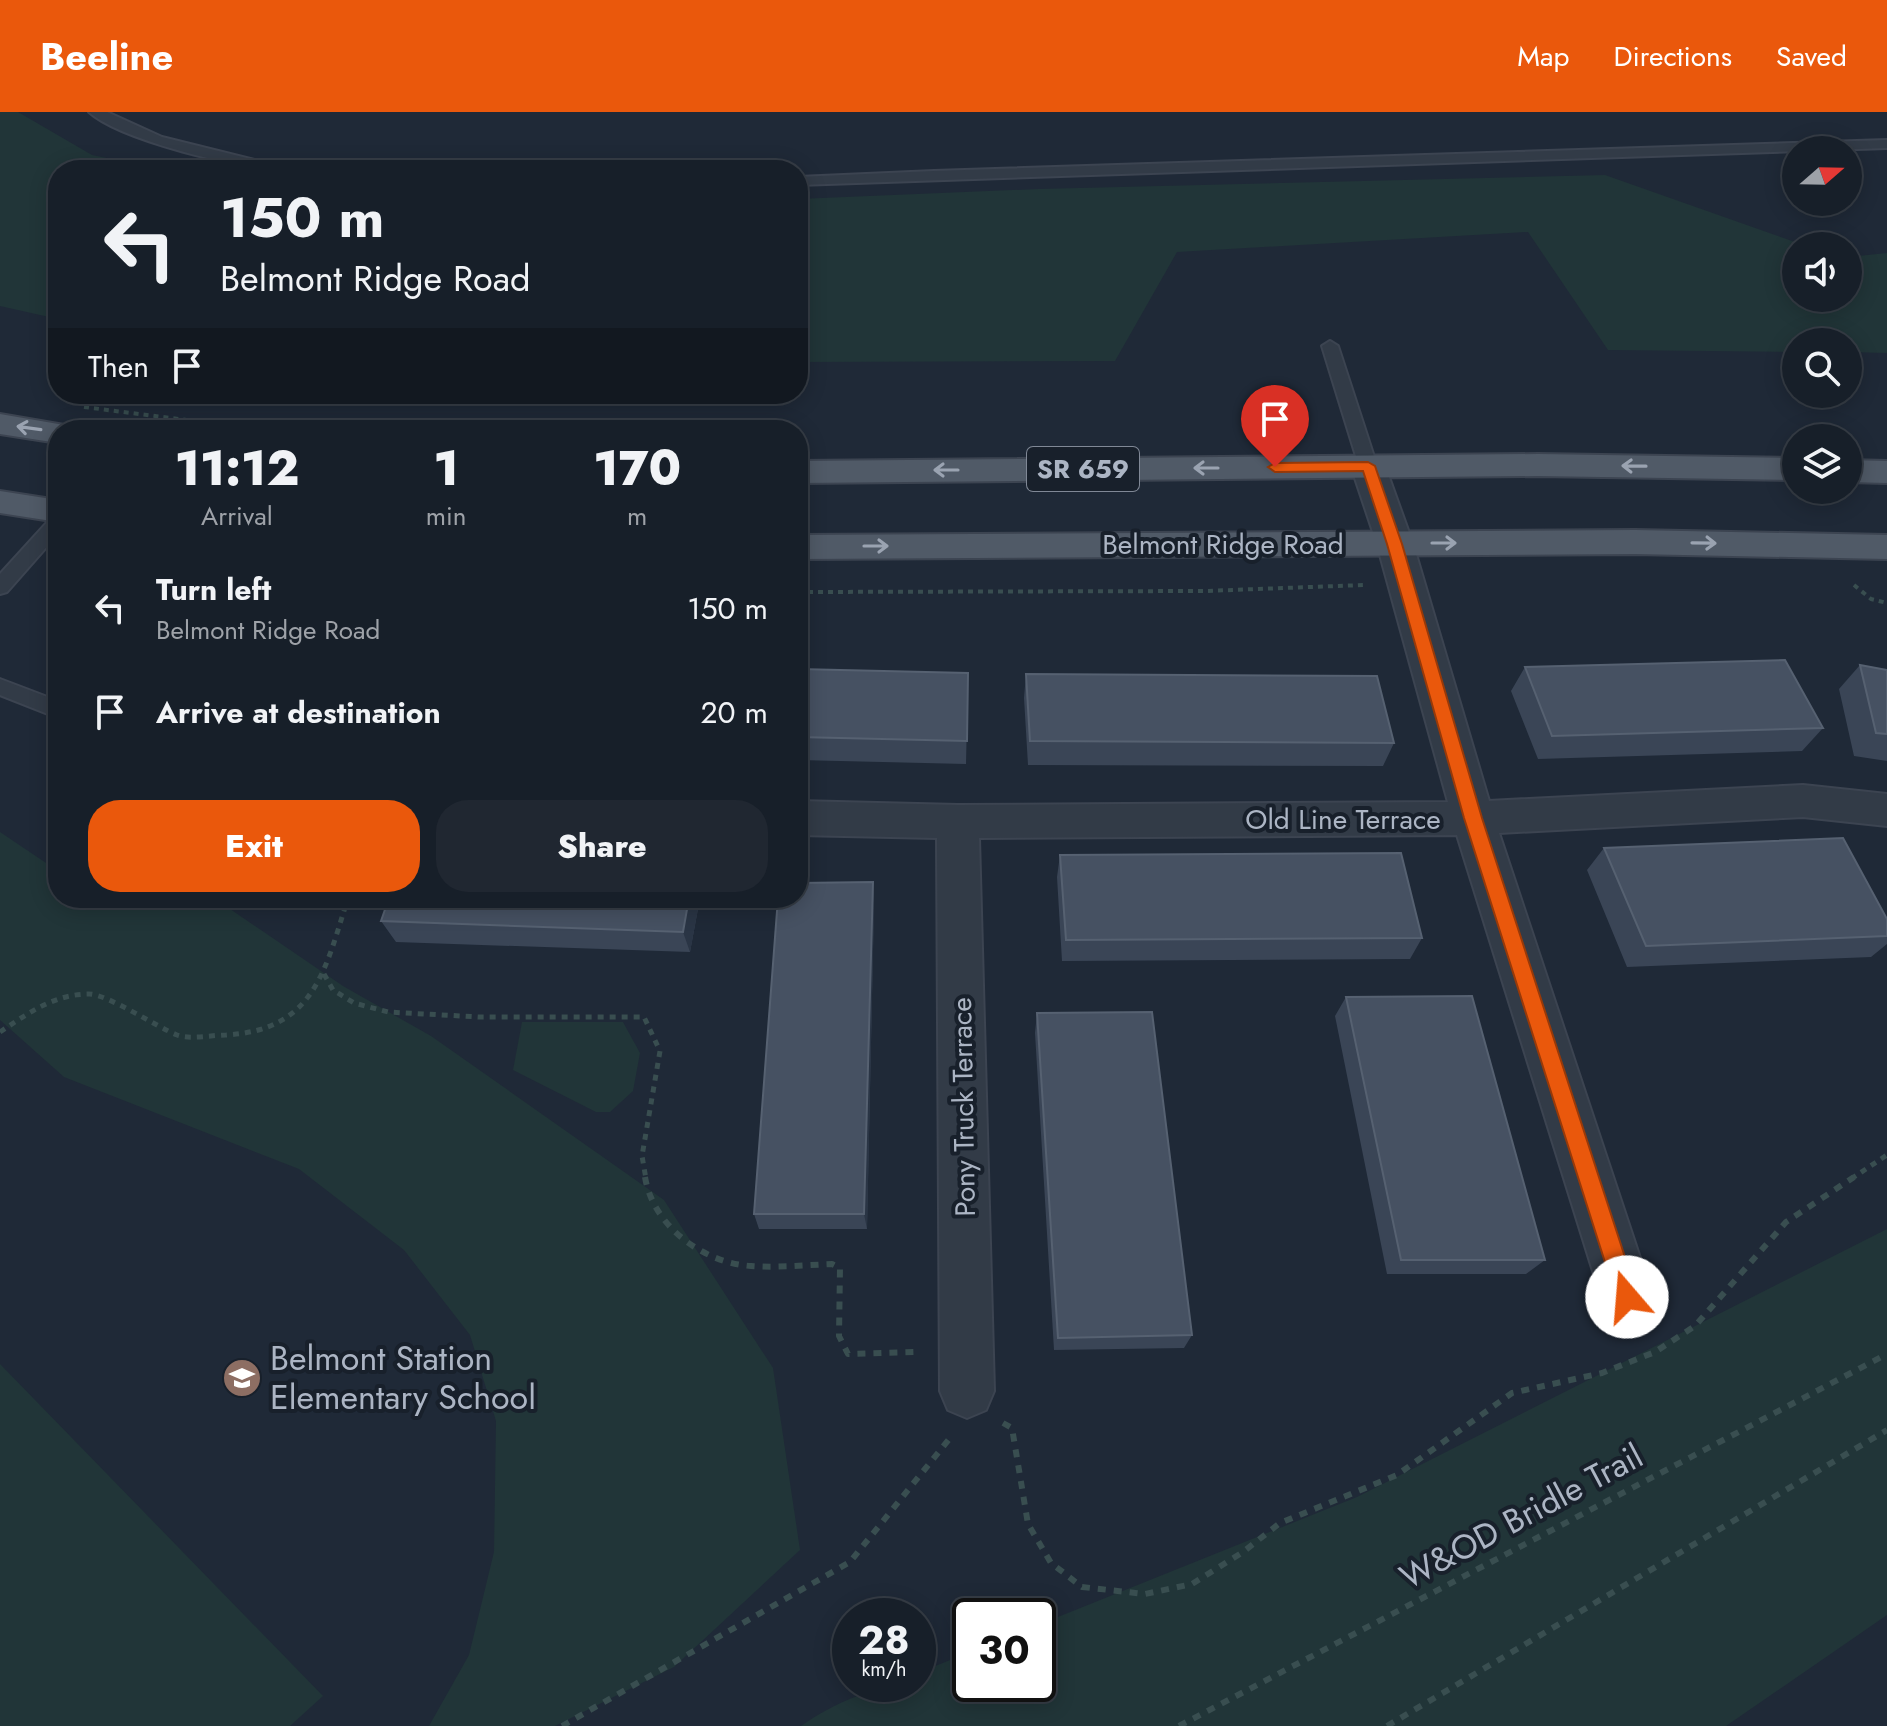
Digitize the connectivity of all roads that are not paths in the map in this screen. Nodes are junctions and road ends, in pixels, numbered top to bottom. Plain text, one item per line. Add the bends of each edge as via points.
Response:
1 (96, 112) edge
2 (1887, 144) edge
3 (238, 160) edge
4 (808, 181) edge
5 (1330, 346) dead end
6 (48, 420) edge
7 (0, 424) edge
8 (1368, 466) junction
9 (1782, 469) edge
10 (1862, 471) edge
11 (808, 472) edge
12 (1887, 472) edge
13 (0, 502) edge
14 (48, 509) edge
15 (48, 533) edge
16 (1395, 544) junction
17 (808, 547) edge
18 (1887, 547) edge
19 (0, 587) edge
20 (0, 687) edge
21 (48, 706) edge
22 (1887, 810) edge
23 (808, 818) edge
24 (1473, 818) junction
25 (958, 822) junction
26 (1627, 1297) dead end
27 (973, 1411) road end

1 - 3 lane via 157,140
2 - 4 lane
5 - 8 lane
6 -> 7 main road
9 -> 8 main road, SR 659
8 -> 11 main road, SR 659
8 - 16 street
10 - 12 main road
13 - 14 main road
15 - 19 lane
17 -> 16 main road, Belmont Ridge Road
16 -> 18 main road, Belmont Ridge Road
16 - 24 street
20 - 21 lane
22 - 24 street, Old Line Terrace via 1803,801
23 - 25 street, Old Line Terrace
24 - 25 street, Old Line Terrace
24 - 26 street
25 - 27 street, Pony Truck Terrace

